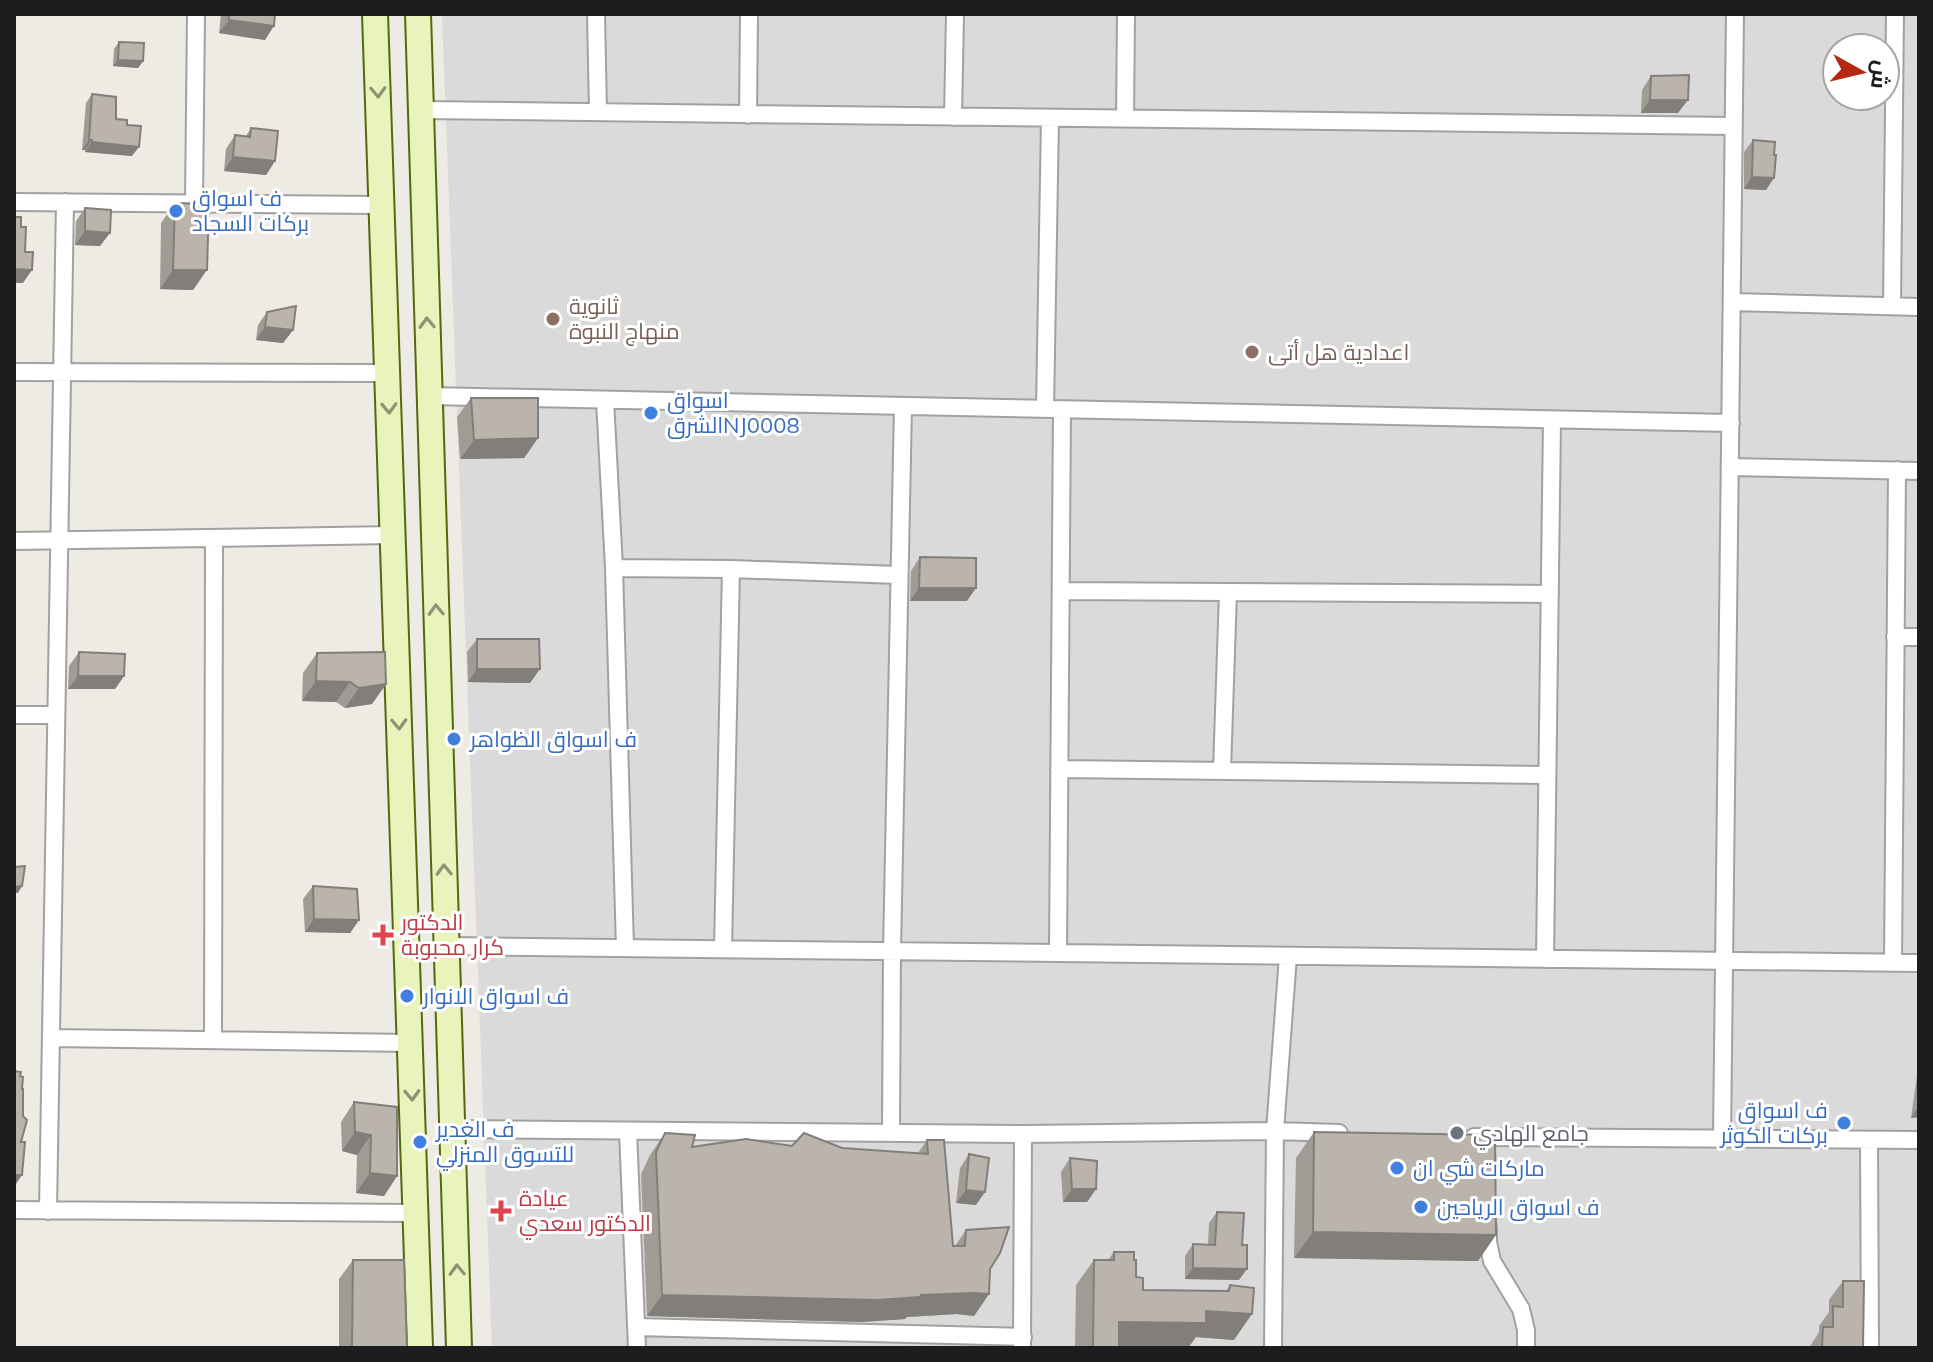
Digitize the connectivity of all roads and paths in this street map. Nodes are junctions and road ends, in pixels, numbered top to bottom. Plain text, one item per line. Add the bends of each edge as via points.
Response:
1 (196, 14) edge
2 (375, 14) edge
3 (418, 14) edge
4 (596, 14) edge
5 (749, 14) edge
6 (955, 14) edge
7 (1126, 14) edge
8 (1735, 14) edge
9 (1895, 14) edge
10 (421, 110) junction
11 (598, 112) junction
12 (748, 115) junction
13 (953, 117) junction
14 (1050, 118) junction
15 (1125, 119) junction
16 (1734, 126) junction
17 (14, 202) edge
18 (65, 202) junction
19 (194, 203) junction
20 (382, 205) junction
21 (1732, 302) junction
22 (1892, 306) junction
23 (1919, 307) edge
24 (14, 372) edge
25 (62, 372) junction
26 (388, 373) junction
27 (430, 396) junction
28 (605, 400) junction
29 (903, 406) junction
30 (1045, 409) junction
31 (1062, 409) junction
32 (1552, 420) junction
33 (1731, 423) junction
34 (1730, 467) junction
35 (1897, 470) junction
36 (1919, 471) edge
37 (393, 535) junction
38 (214, 538) junction
39 (59, 540) junction
40 (14, 541) edge
41 (614, 568) junction
42 (731, 569) junction
43 (898, 575) junction
44 (1061, 591) junction
45 (1228, 592) junction
46 (1550, 594) junction
47 (1895, 637) junction
48 (1919, 637) edge
49 (398, 677) junction
50 (439, 677) junction
51 (14, 715) edge
52 (56, 715) junction
53 (1059, 769) junction
54 (401, 770) junction
55 (441, 771) junction
56 (1222, 771) junction
57 (1547, 775) junction
58 (447, 946) junction
59 (625, 948) junction
60 (723, 949) junction
61 (892, 951) junction
62 (1058, 953) junction
63 (1288, 956) junction
64 (1545, 959) junction
65 (1724, 961) junction
66 (1893, 963) junction
67 (1919, 963) edge
68 (51, 1038) junction
69 (213, 1040) junction
70 (410, 1043) junction
71 (453, 1129) junction
72 (628, 1131) junction
73 (1275, 1131) junction
74 (891, 1133) junction
75 (1351, 1133) edge
76 (1023, 1134) junction
77 (1457, 1136) edge
78 (1722, 1139) junction
79 (1869, 1140) junction
80 (1919, 1140) edge
81 (14, 1210) edge
82 (48, 1211) junction
83 (1488, 1212) edge
84 (415, 1213) junction
85 (636, 1327) junction
86 (1022, 1343) edge
87 (420, 1348) edge
88 (459, 1348) edge
89 (637, 1348) edge
90 (1273, 1348) edge
91 (1526, 1348) edge
92 (1870, 1348) edge

1 - 19 street
2 -> 20 street
3 - 10 street
4 - 11 street
5 - 12 street
6 - 13 street
7 - 15 street
8 - 16 street
9 - 22 street
10 - 11 street
27 -> 10 street
11 - 12 street
12 - 13 street
13 - 14 street
14 - 15 street
14 - 30 street
15 - 16 street
16 - 21 street
17 - 18 street
18 - 19 street
18 - 25 street
19 - 20 street
20 - 26 street
21 - 22 street
21 - 33 street
22 - 23 street
24 - 25 street
25 - 26 street
25 - 39 street
26 -> 37 street
27 - 28 street
50 -> 27 street
28 - 29 street
28 - 41 street
29 - 30 street
29 - 43 street
30 - 31 street
31 - 32 street
31 - 44 street
32 - 33 street
32 - 46 street
33 - 34 street
34 - 35 street
34 - 65 street
35 - 36 street
35 - 47 street
37 - 38 street
37 - 49 street
38 - 39 street
38 - 69 street
39 - 40 street
39 - 52 street
41 - 42 street
41 - 59 street
42 - 43 street
42 - 60 street
43 - 61 street
44 - 45 street
44 - 53 street
45 - 46 street
45 - 56 street
46 - 57 street
47 - 48 street
47 - 66 street
49 - 50 street via 416,691
49 -> 54 street
50 - 55 street
51 - 52 street
52 - 68 street
53 - 56 street
53 - 62 street
54 - 55 street via 407,762 427,758
54 - 70 street
58 -> 55 street
56 - 57 street
57 - 64 street
58 - 59 street
58 - 71 street
59 - 60 street
60 - 61 street
61 - 62 street
61 - 74 street
62 - 63 street
63 - 64 street
63 - 73 street
64 - 65 street
65 - 66 street
65 - 78 street
66 - 67 street
68 - 69 street
68 - 82 street
69 - 70 street
70 -> 84 street
71 - 72 street
88 -> 71 street
72 - 74 street
72 - 85 street
73 - 75 street
73 - 76 street
73 - 90 street
74 - 76 street
76 - 86 street
77 - 78 street via 1488,1144
78 - 79 street
79 - 80 street
79 - 92 street
81 - 82 street
82 - 84 street
83 - 91 street via 1492,1261 1521,1309
84 - 87 street
85 - 86 street
85 - 89 street

